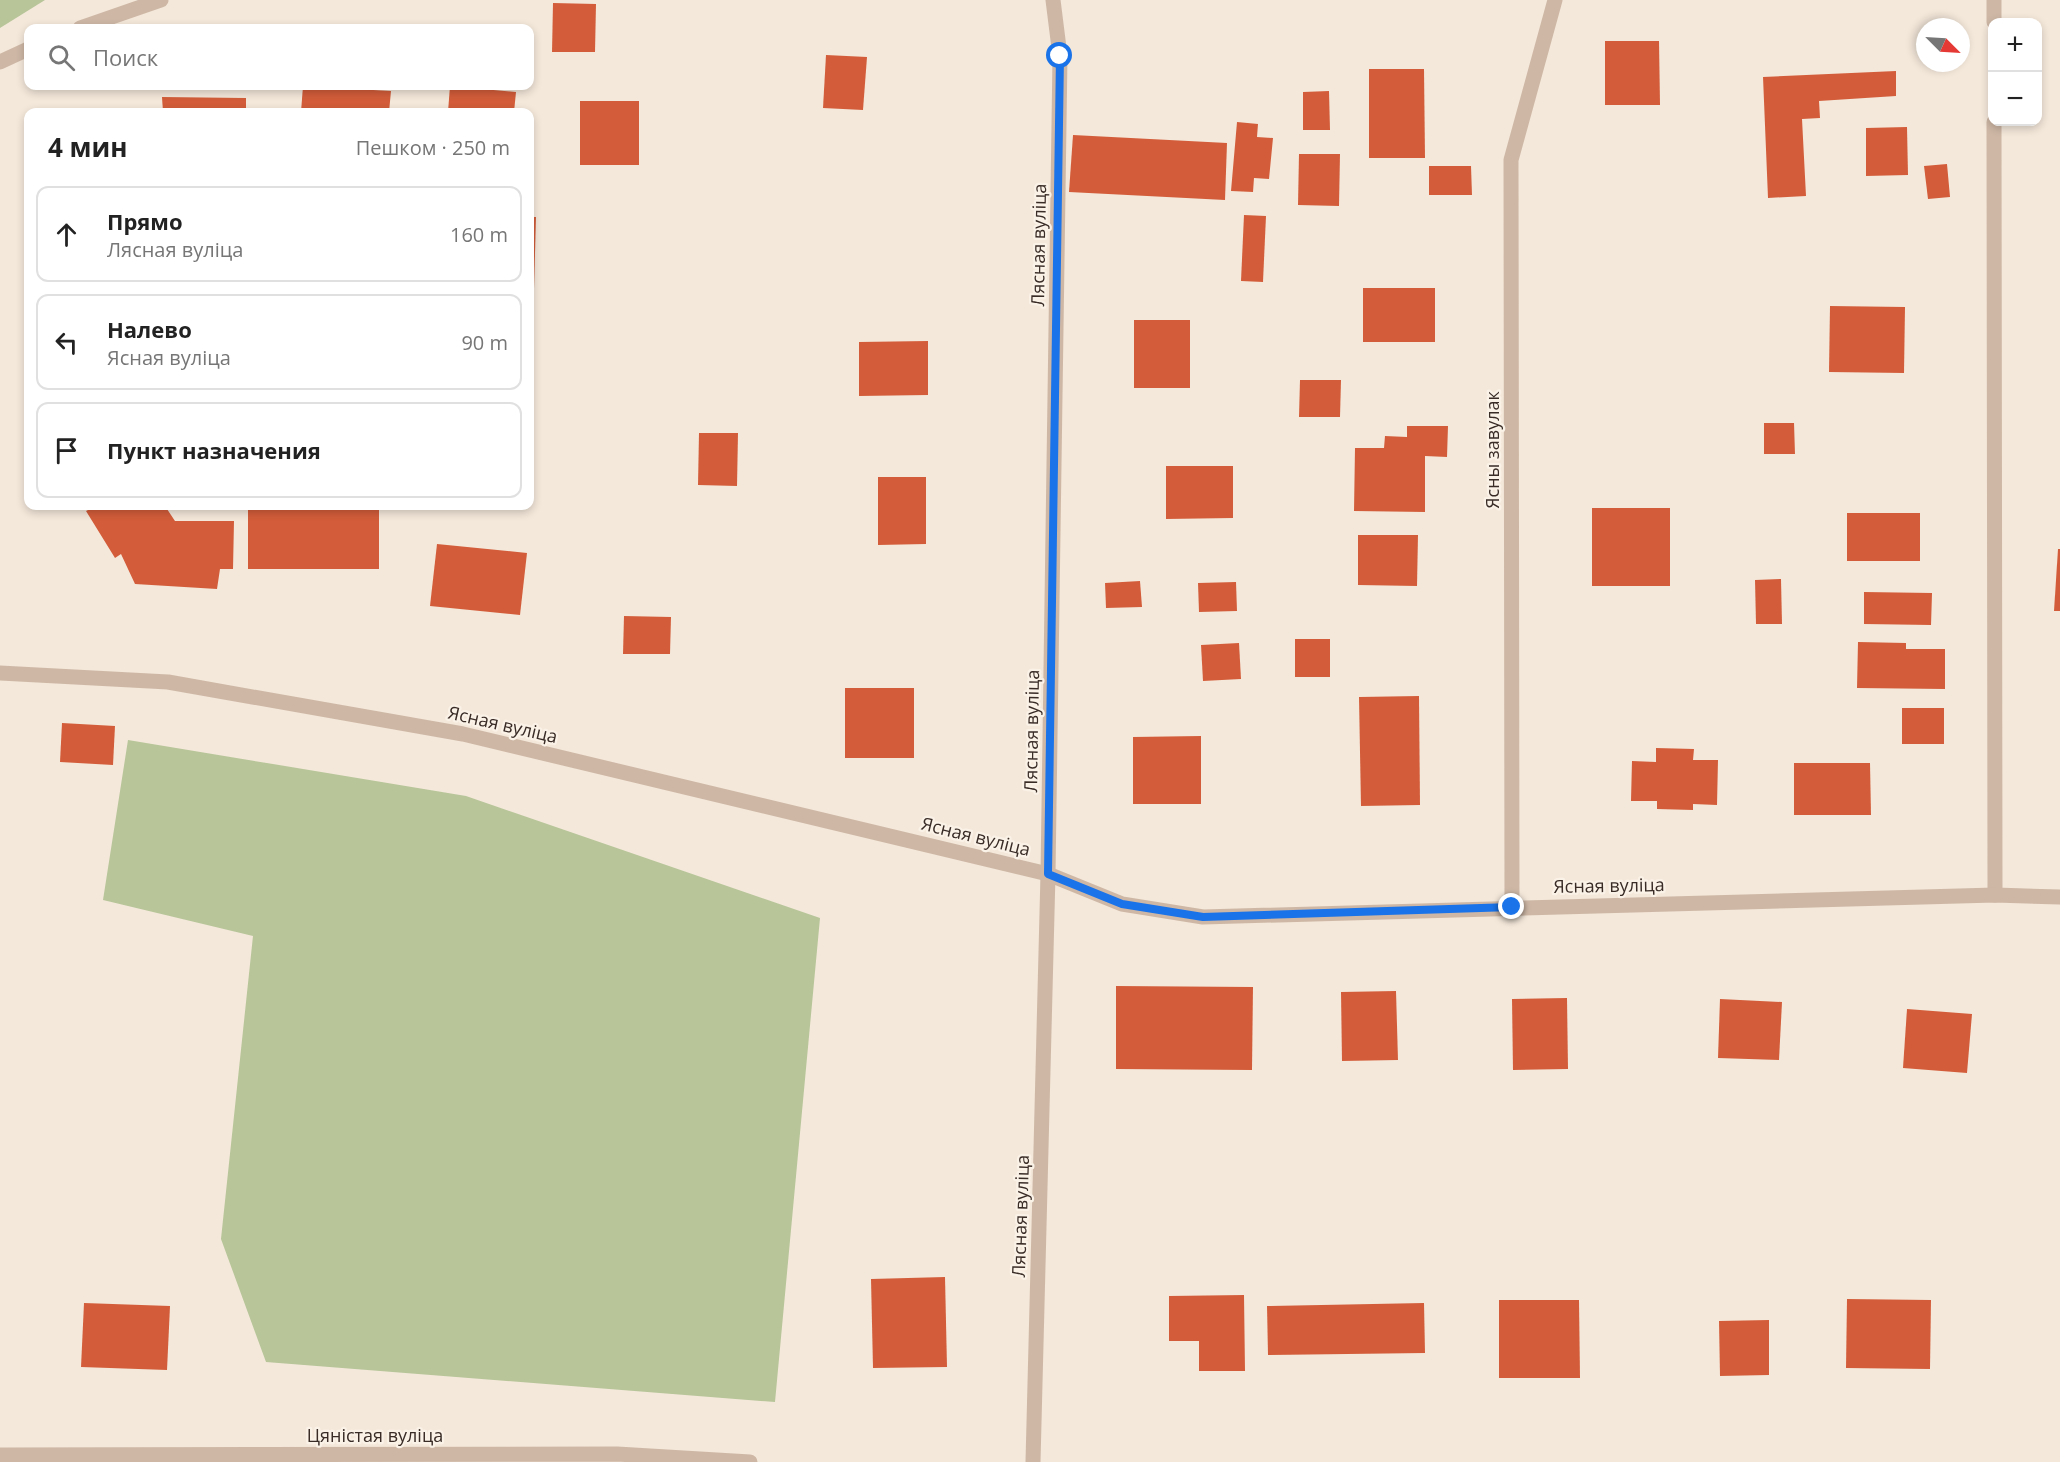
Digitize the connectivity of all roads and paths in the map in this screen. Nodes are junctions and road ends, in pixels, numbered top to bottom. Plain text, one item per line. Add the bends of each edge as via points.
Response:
1 (161, 0) edge
2 (1053, 0) edge
3 (1555, 0) edge
4 (1994, 0) edge
5 (1994, 18) edge
6 (92, 24) edge
7 (24, 51) edge
8 (0, 62) edge
9 (1994, 126) edge
10 (0, 673) edge
11 (1048, 874) junction
12 (1995, 895) junction
13 (2060, 897) edge
14 (1512, 907) junction
15 (0, 1455) edge
16 (750, 1462) edge
17 (1033, 1462) edge

1 - 6 street
2 - 11 street, Лясная вуліца via 1060,56
3 - 14 street, Ясны завулак via 1511,160
4 - 5 street
7 - 8 street
9 - 12 street
10 - 11 street, Ясная вуліца via 168,682 462,734
11 - 14 street, Ясная вуліца via 1122,904 1203,917
11 - 17 street, Лясная вуліца
12 - 13 street, Ясная вуліца
12 - 14 street, Ясная вуліца
15 - 16 street, Цяністая вуліца via 617,1454

